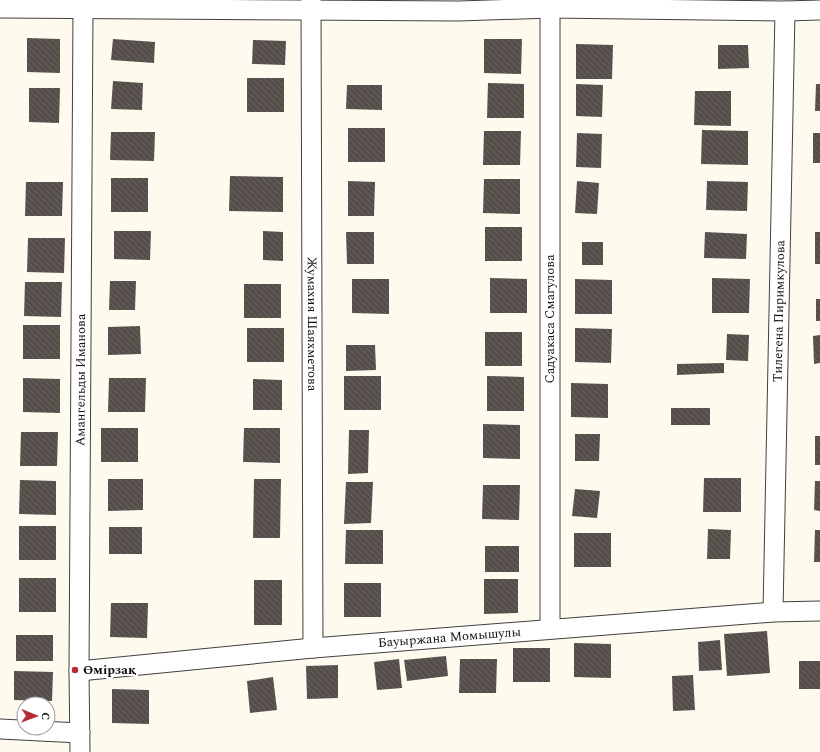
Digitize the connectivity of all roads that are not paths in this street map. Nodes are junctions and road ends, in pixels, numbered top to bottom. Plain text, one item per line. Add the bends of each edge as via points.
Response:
1 (311, 5) edge
2 (0, 8) edge
3 (550, 8) junction
4 (83, 9) junction
5 (820, 10) edge
6 (785, 11) junction
7 (820, 611) edge
8 (773, 612) junction
9 (550, 629) junction
10 (313, 648) junction
11 (79, 671) junction
12 (0, 729) edge
13 (80, 743) edge

1 - 3 street via 458,11
1 - 4 street
1 - 10 street, Жумахия Шаяхметова
2 - 4 street
3 - 6 street
3 - 9 street, Садуакаса Смагулова
4 - 11 street, Амангельды Иманова
5 - 6 street
6 - 8 street, Тилегена Пиримкулова
7 - 8 street, Бауыржана Момышулы
8 - 9 street, Бауыржана Момышулы
9 - 10 street, Бауыржана Момышулы
10 - 11 street, Бауыржана Момышулы
11 - 13 street, Амангельды Иманова
12 - 13 street

